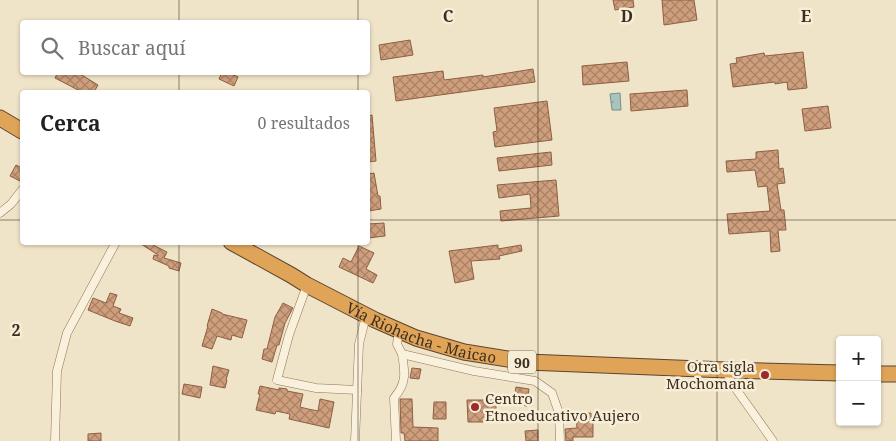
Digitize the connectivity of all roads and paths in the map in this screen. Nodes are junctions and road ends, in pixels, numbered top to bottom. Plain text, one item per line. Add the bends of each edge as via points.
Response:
1 (0, 118) edge
2 (20, 129) edge
3 (20, 193) edge
4 (0, 213) edge
5 (114, 245) edge
6 (236, 245) edge
7 (307, 285) junction
8 (366, 316) junction
9 (399, 331) junction
10 (402, 354) junction
11 (726, 370) junction
12 (836, 373) edge
13 (881, 374) edge
14 (896, 374) edge
15 (357, 390) junction
16 (56, 441) edge
17 (355, 441) edge
18 (396, 441) edge
19 (560, 441) edge
20 (773, 441) edge

1 - 2 highway
3 - 4 street
5 - 16 street via 67,333 57,371
6 - 7 highway, Vía Riohacha - Maicao / 90
7 - 8 highway, Vía Riohacha - Maicao / 90
7 - 15 street via 276,380 316,388
8 - 9 highway, Vía Riohacha - Maicao / 90
8 - 15 street via 359,344
9 - 10 street via 397,344
9 - 11 highway, Vía Riohacha - Maicao / 90 via 464,352 527,362
10 - 18 street via 405,373 402,389 394,398
10 - 19 street via 535,381 552,393 559,413
11 - 12 highway, Vía Riohacha - Maicao / 90
11 - 20 street
13 - 14 highway
15 - 17 street

